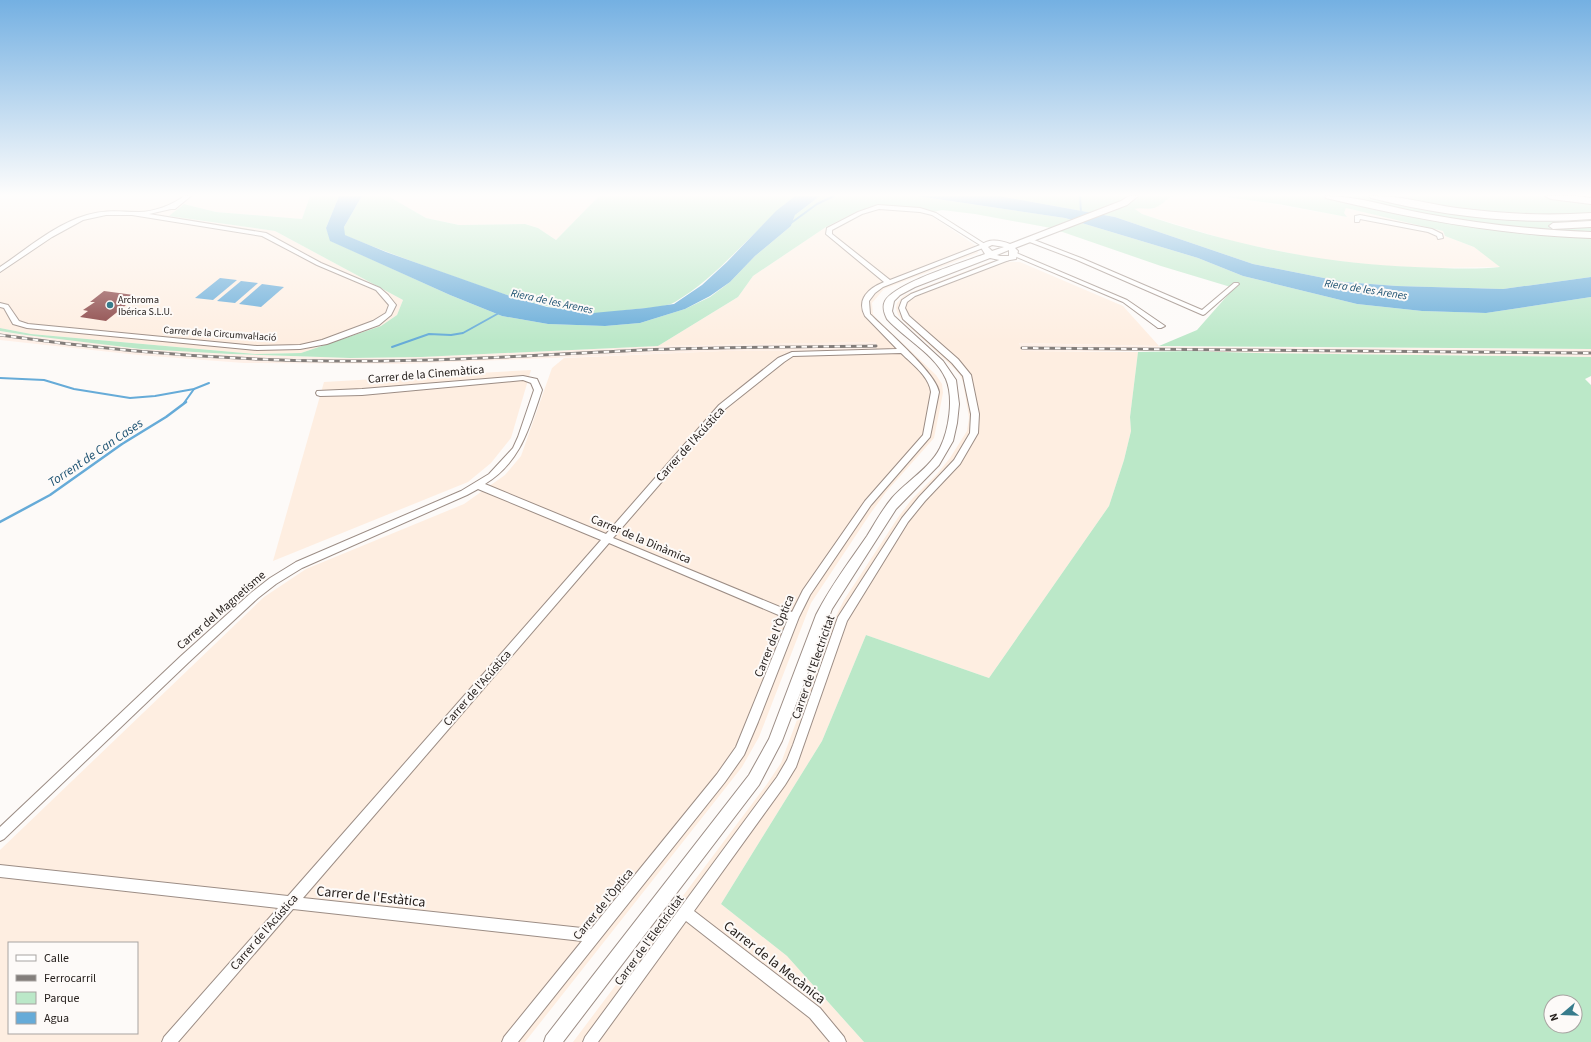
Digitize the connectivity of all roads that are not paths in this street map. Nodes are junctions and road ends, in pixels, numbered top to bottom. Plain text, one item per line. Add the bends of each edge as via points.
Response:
1 (38, 245) edge
2 (284, 245) edge
3 (842, 245) edge
4 (976, 245) edge
5 (1023, 245) edge
6 (1041, 245) edge
7 (989, 254) junction
8 (1011, 254) junction
9 (0, 270) edge
10 (889, 282) junction
11 (1236, 284) dead end
12 (0, 304) edge
13 (1161, 326) dead end
14 (902, 350) junction
15 (534, 381) joint
16 (320, 393) dead end
17 (478, 485) junction
18 (608, 539) junction
19 (794, 617) junction
20 (0, 836) edge
21 (0, 870) edge
22 (291, 902) junction
23 (686, 913) junction
24 (594, 936) junction
25 (169, 1042) edge
26 (509, 1042) edge
27 (552, 1042) edge
28 (590, 1042) edge
29 (840, 1042) edge

1 - 9 street
2 - 12 street, Carrer de la Circumval·lació via 320,264 378,289 391,301 391,310 376,323 317,344 257,348 27,326 16,322 6,306
3 - 10 street
4 - 7 street
5 - 8 street
6 - 11 street via 1203,313
7 - 8 street
7 - 8 street
7 - 10 street, Carrer de l'Òptica via 976,250
7 - 23 street, Carrer de l'Electricitat via 908,298 902,308 906,317 967,375 975,414 974,433 957,462 904,520 850,606 842,620 792,763
7 - 27 street via 906,288 888,302 888,314 893,321 940,365 951,379 954,406 945,447 904,492 831,598 822,615 775,741 754,780
8 - 13 street via 1125,301
10 - 14 street, Carrer de l'Òptica via 870,292 865,300 865,309 871,320
14 - 18 street, Carrer de l'Acústica via 800,353 781,360 722,407
14 - 19 street, Carrer de l'Òptica via 927,375 934,386 935,397 927,434 923,442 868,502 806,593
15 - 16 street, Carrer de la Cinemàtica via 523,378 362,392
15 - 17 street, Carrer del Magnetisme via 538,390 522,438 509,458 492,476
17 - 18 street, Carrer de la Dinàmica
17 - 20 street, Carrer del Magnetisme via 299,565 273,581 254,595 185,659
18 - 19 street, Carrer de la Dinàmica
18 - 22 street, Carrer de l'Acústica
19 - 24 street, Carrer de l'Òptica via 740,751
21 - 22 street, Carrer de l'Estàtica
22 - 24 street, Carrer de l'Estàtica
22 - 25 street, Carrer de l'Acústica
23 - 28 street, Carrer de l'Electricitat
23 - 29 street, Carrer de la Mecànica via 815,1013
24 - 26 street, Carrer de l'Òptica

